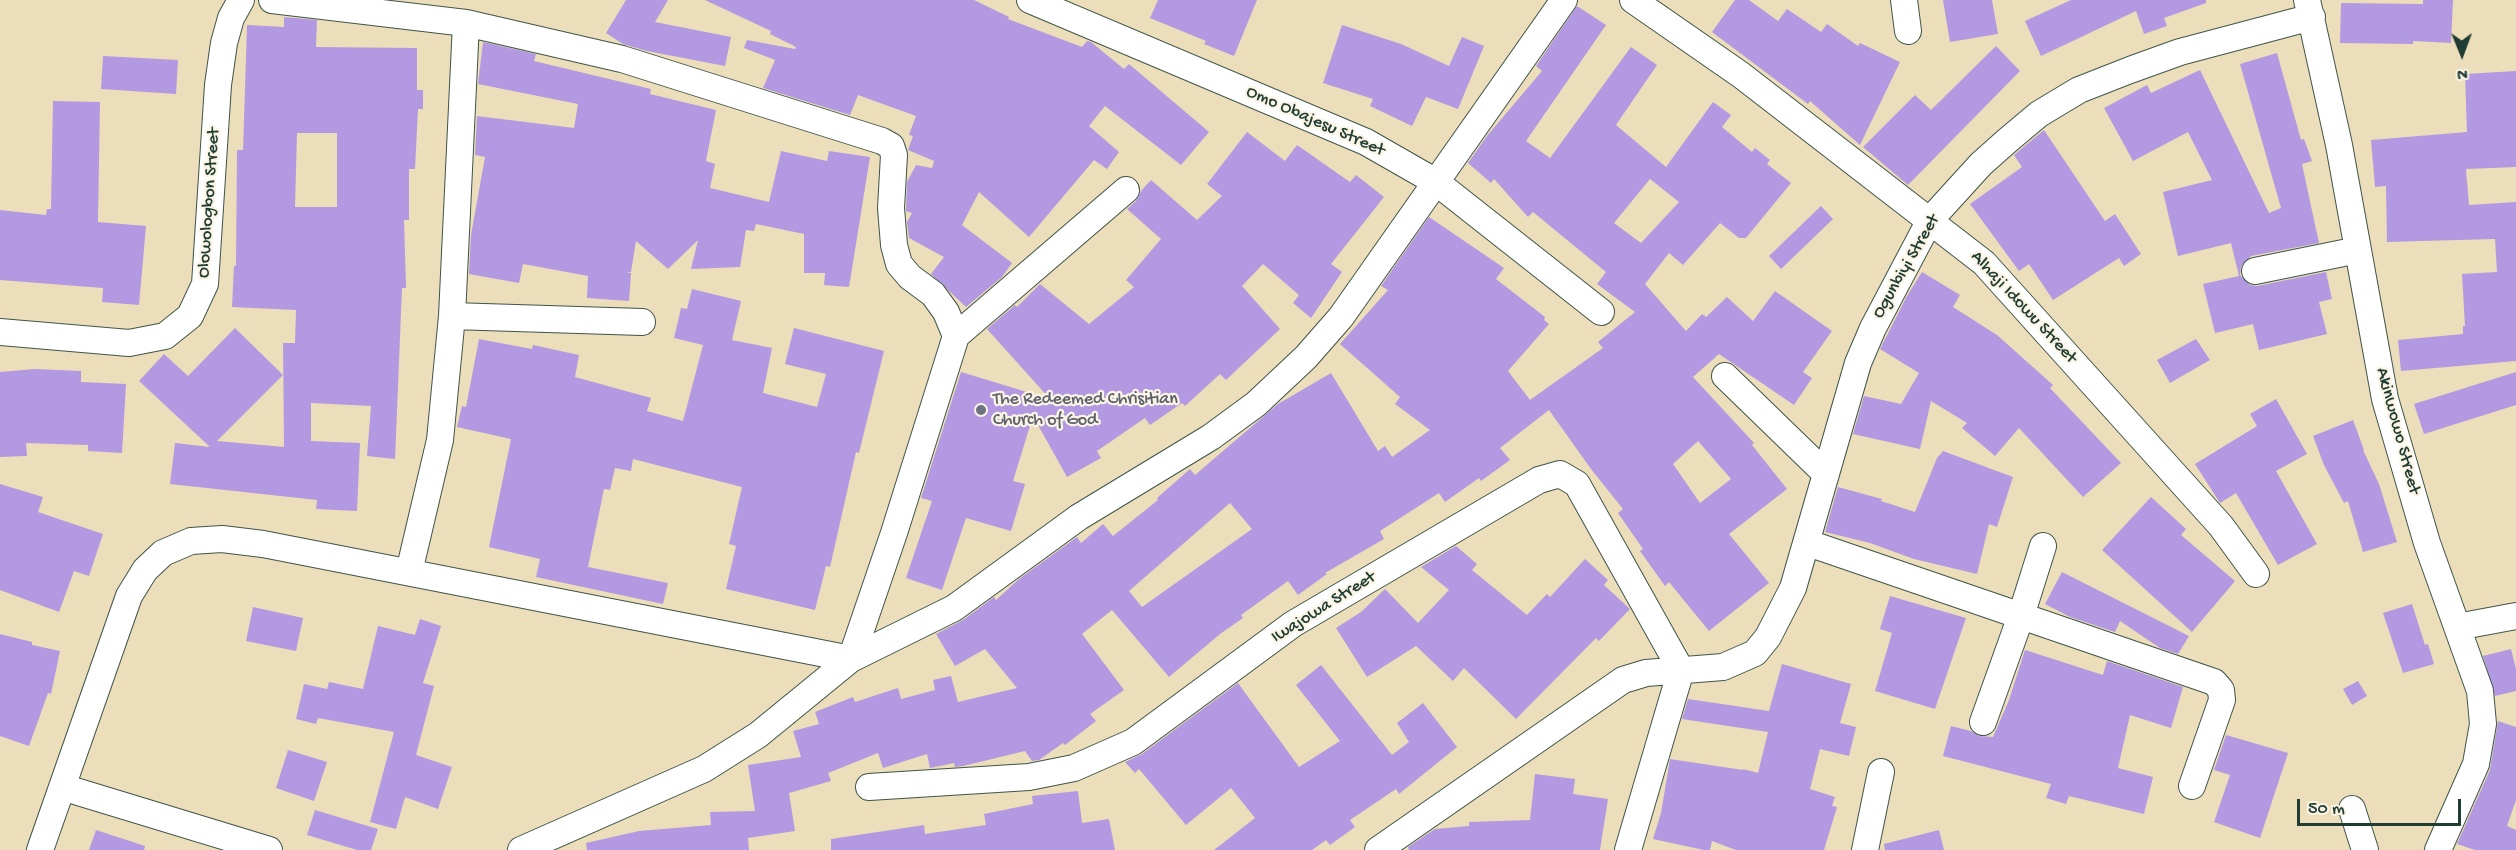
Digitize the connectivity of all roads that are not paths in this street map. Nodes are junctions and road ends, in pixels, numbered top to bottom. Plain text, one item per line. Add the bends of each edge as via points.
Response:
1 (241, 0) edge
2 (272, 0) edge
3 (1030, 0) edge
4 (1564, 0) edge
5 (1633, 0) edge
6 (1904, 0) edge
7 (2309, 8) edge
8 (466, 23) junction
9 (1908, 31) dead end
10 (1436, 182) junction
11 (1126, 190) dead end
12 (1930, 220) junction
13 (2358, 250) junction
14 (2255, 271) dead end
15 (1601, 312) dead end
16 (452, 316) junction
17 (642, 322) dead end
18 (0, 332) edge
19 (956, 336) junction
20 (1725, 376) dead end
21 (1826, 474) junction
22 (1808, 543) junction
23 (2043, 546) dead end
24 (409, 572) junction
25 (2256, 574) dead end
26 (2021, 616) junction
27 (2516, 616) edge
28 (2457, 627) junction
29 (851, 659) junction
30 (1682, 669) junction
31 (1983, 722) dead end
32 (1881, 772) dead end
33 (2192, 786) dead end
34 (62, 787) junction
35 (869, 787) dead end
36 (2352, 809) dead end
37 (40, 850) edge
38 (268, 850) edge
39 (521, 850) edge
40 (1378, 850) edge
41 (1628, 850) edge
42 (1865, 850) edge
43 (2365, 850) edge
44 (2439, 850) edge

1 - 18 street, Olowologbon Street via 224,43 205,284 190,316 165,336 129,343
2 - 8 street
3 - 10 street, Omo Obajesu Street via 1366,142
4 - 10 street
5 - 12 street, Alhaji Idowu Street via 1741,75
6 - 9 street
7 - 12 street, Ogunbiyi Street via 2079,90 2039,114 2008,140
7 - 13 street, Akinwowo Street
8 - 16 street
8 - 19 street via 622,59 891,146 891,208 899,264 933,294
10 - 15 street, Omo Obajesu Street
10 - 29 street via 1341,317 1256,404 1211,437 1079,517 954,608
11 - 19 street
12 - 21 street, Ogunbiyi Street via 1858,363
12 - 25 street, Alhaji Idowu Street via 1984,263 2221,526
13 - 14 street
13 - 28 street, Akinwowo Street via 2385,399 2427,543
16 - 17 street
16 - 24 street via 440,440
19 - 29 street
20 - 21 street
21 - 22 street, Ogunbiyi Street
22 - 26 street
22 - 30 street, Ogunbiyi Street via 1794,588 1755,653 1723,667
23 - 26 street
24 - 29 street
24 - 34 street via 222,539 191,541 163,553 145,570 129,596
26 - 31 street
26 - 33 street via 2214,682 2221,690 2222,700
27 - 28 street
28 - 44 street, Akinwowo Street via 2480,691 2483,724 2476,764
29 - 39 street via 758,735 704,769
30 - 35 street, Iwajowa Street via 1577,484 1560,474 1539,480 1293,624 1133,742 1074,768 1029,777
30 - 40 street, Ogunbiyi Street via 1623,680
30 - 41 street
32 - 42 street
34 - 37 street
34 - 38 street
36 - 43 street

